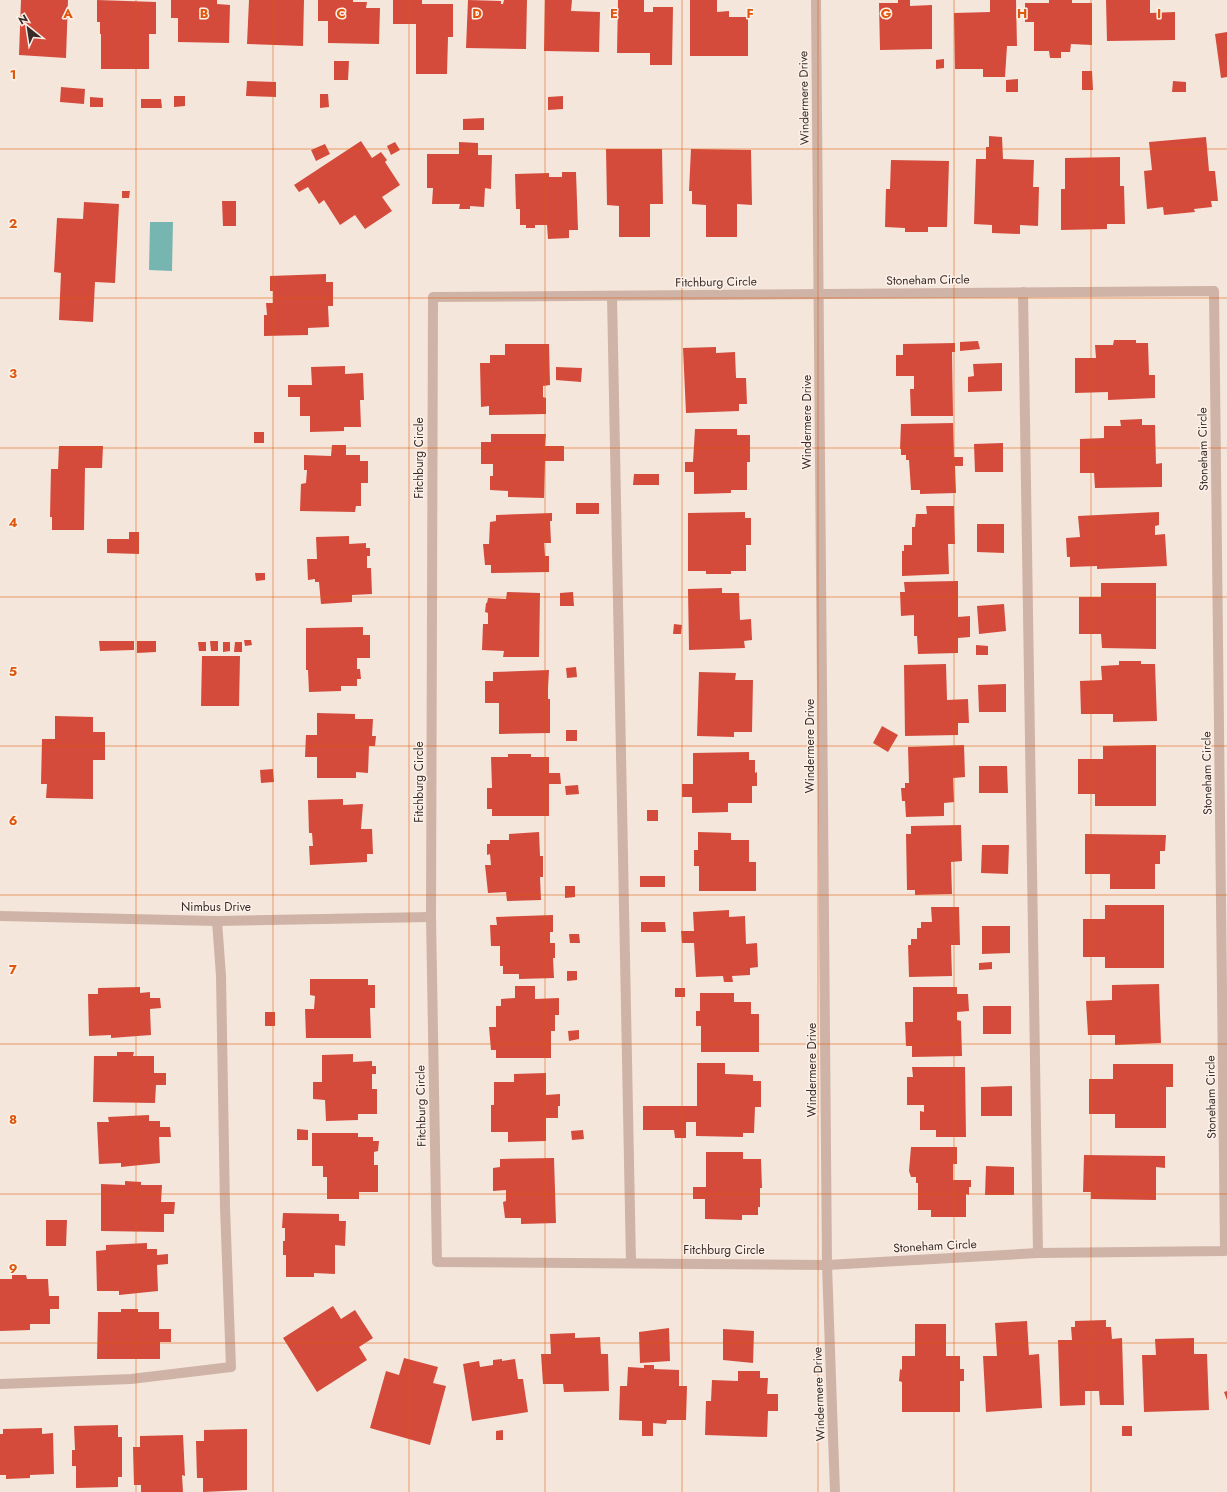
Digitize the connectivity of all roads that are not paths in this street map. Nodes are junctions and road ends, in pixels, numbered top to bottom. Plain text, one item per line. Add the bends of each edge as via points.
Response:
1 (816, 0) edge
2 (1023, 292) junction
3 (819, 294) junction
4 (612, 296) junction
5 (0, 916) edge
6 (431, 917) junction
7 (217, 921) junction
8 (1038, 1253) junction
9 (630, 1263) junction
10 (827, 1265) junction
11 (0, 1384) edge
12 (835, 1492) edge

1 - 3 street, Windermere Drive
2 - 3 street, Stoneham Circle
2 - 8 street
2 - 8 street, Stoneham Circle via 1214,291 1225,1251
3 - 4 street, Fitchburg Circle
3 - 10 street, Windermere Drive
4 - 6 street, Fitchburg Circle via 433,297
4 - 9 street
5 - 7 street, Nimbus Drive
6 - 7 street, Nimbus Drive
6 - 9 street, Fitchburg Circle via 437,1262
7 - 11 street via 221,976 224,1206 231,1367 131,1379
8 - 10 street, Stoneham Circle
9 - 10 street, Fitchburg Circle
10 - 12 street, Windermere Drive

